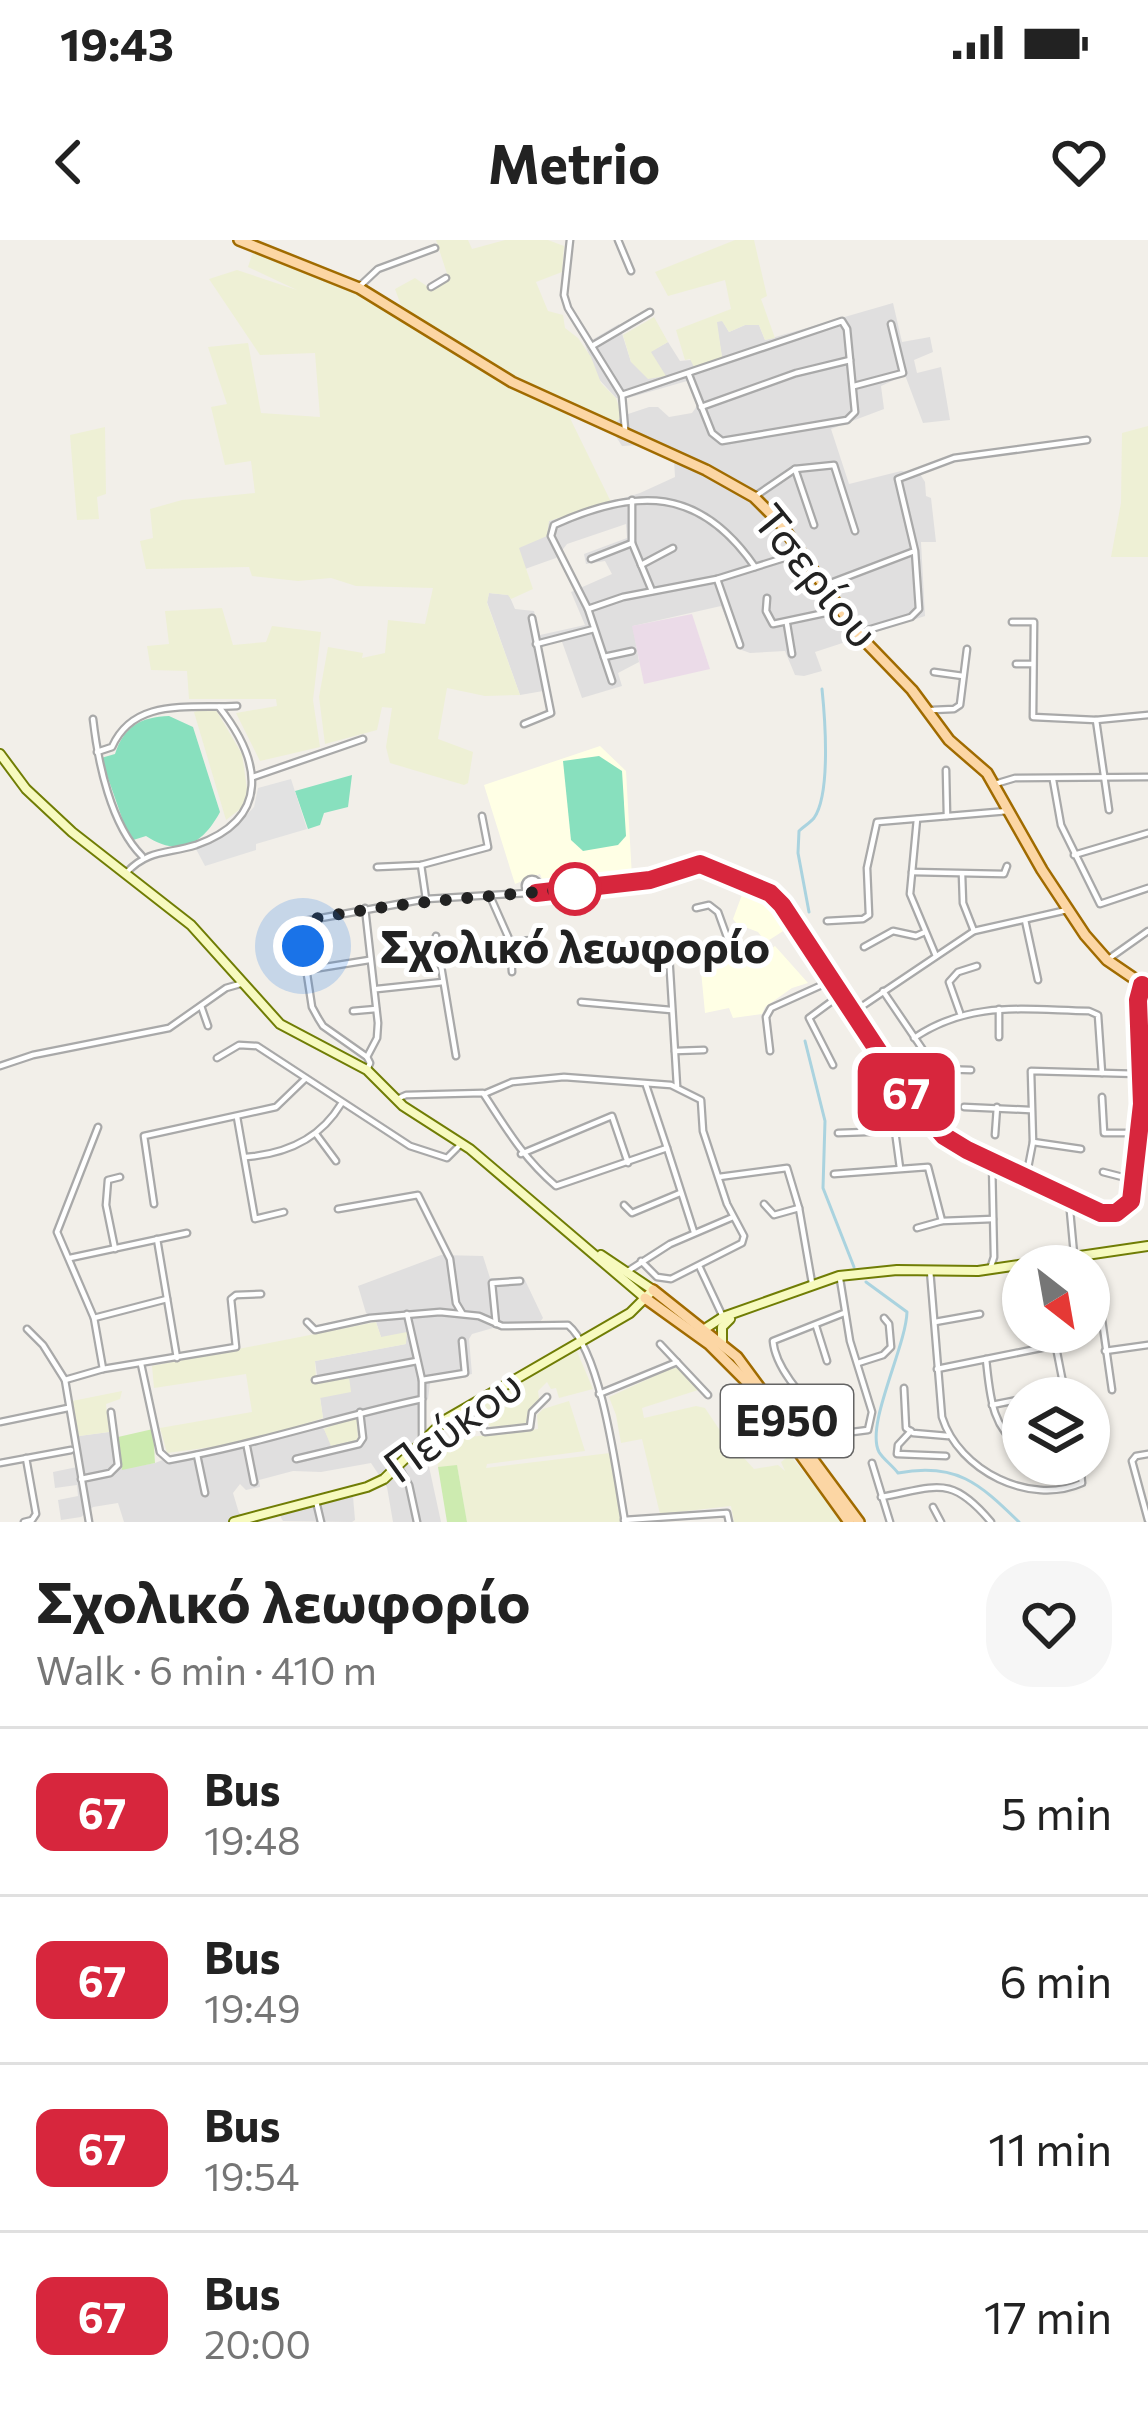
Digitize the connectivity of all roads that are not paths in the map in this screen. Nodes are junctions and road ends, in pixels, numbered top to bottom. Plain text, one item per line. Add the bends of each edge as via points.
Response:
1 (239, 240) edge
2 (570, 240) edge
3 (618, 240) edge
4 (435, 248) dead end
5 (631, 271) dead end
6 (446, 278) dead end
7 (431, 286) dead end
8 (359, 288) junction
9 (650, 312) dead end
10 (891, 324) dead end
11 (592, 346) junction
12 (850, 360) junction
13 (689, 375) junction
14 (854, 386) junction
15 (622, 395) junction
16 (701, 407) junction
17 (624, 434) junction
18 (1087, 440) dead end
19 (795, 469) junction
20 (754, 496) junction
21 (632, 500) junction
22 (814, 525) dead end
23 (855, 531) dead end
24 (632, 543) junction
25 (673, 548) dead end
26 (915, 551) junction
27 (800, 553) junction
28 (591, 559) dead end
29 (641, 565) junction
30 (755, 567) junction
31 (717, 579) junction
32 (822, 586) junction
33 (652, 591) junction
34 (767, 598) dead end
35 (588, 609) junction
36 (839, 610) junction
37 (532, 618) dead end
38 (1012, 622) dead end
39 (787, 624) junction
40 (594, 628) junction
41 (857, 633) junction
42 (536, 644) junction
43 (740, 646) dead end
44 (967, 649) dead end
45 (632, 651) dead end
46 (792, 654) dead end
47 (604, 657) junction
48 (1016, 664) dead end
49 (1034, 664) junction
50 (934, 672) dead end
51 (963, 676) junction
52 (612, 681) dead end
53 (237, 706) dead end
54 (219, 707) junction
55 (926, 710) junction
56 (1148, 715) edge
57 (92, 719) dead end
58 (1096, 720) junction
59 (524, 724) dead end
60 (363, 739) dead end
61 (97, 752) junction
62 (0, 754) edge
63 (946, 770) dead end
64 (253, 777) junction
65 (1148, 777) edge
66 (1104, 779) junction
67 (1053, 780) junction
68 (994, 784) junction
69 (1109, 810) dead end
70 (1008, 811) junction
71 (482, 816) dead end
72 (947, 816) junction
73 (917, 819) junction
74 (1148, 833) edge
75 (1074, 855) junction
76 (142, 856) junction
77 (421, 865) junction
78 (1007, 866) dead end
79 (377, 867) dead end
80 (128, 872) junction
81 (912, 872) junction
82 (962, 874) junction
83 (1148, 888) edge
84 (490, 896) junction
85 (426, 899) junction
86 (365, 908) junction
87 (696, 908) dead end
88 (1067, 910) junction
89 (1024, 920) junction
90 (827, 921) dead end
91 (1148, 931) edge
92 (925, 932) junction
93 (974, 932) junction
94 (436, 936) dead end
95 (727, 938) dead end
96 (540, 940) dead end
97 (510, 941) junction
98 (864, 946) dead end
99 (669, 953) dead end
100 (936, 956) junction
101 (369, 960) junction
102 (1107, 960) junction
103 (977, 966) dead end
104 (307, 970) junction
105 (512, 972) dead end
106 (833, 980) junction
107 (1038, 980) dead end
108 (444, 982) junction
109 (243, 983) junction
110 (1145, 986) edge
111 (377, 989) junction
112 (883, 991) junction
113 (843, 993) junction
114 (581, 1002) dead end
115 (201, 1006) junction
116 (376, 1009) junction
117 (999, 1009) junction
118 (673, 1010) junction
119 (353, 1011) dead end
120 (855, 1011) junction
121 (960, 1013) junction
122 (208, 1026) dead end
123 (999, 1037) dead end
124 (914, 1038) junction
125 (704, 1050) dead end
126 (675, 1051) junction
127 (770, 1051) dead end
128 (457, 1056) dead end
129 (217, 1058) dead end
130 (367, 1058) junction
131 (833, 1065) dead end
132 (0, 1066) edge
133 (367, 1070) junction
134 (971, 1070) dead end
135 (1102, 1072) junction
136 (1139, 1074) junction
137 (305, 1079) junction
138 (645, 1083) junction
139 (677, 1088) junction
140 (484, 1094) junction
141 (1102, 1097) dead end
142 (397, 1099) junction
143 (342, 1102) junction
144 (964, 1107) dead end
145 (997, 1107) junction
146 (1030, 1111) junction
147 (237, 1117) junction
148 (98, 1127) dead end
149 (838, 1133) dead end
150 (1139, 1133) junction
151 (316, 1134) junction
152 (995, 1135) dead end
153 (1033, 1142) junction
154 (461, 1144) junction
155 (667, 1148) junction
156 (1081, 1150) dead end
157 (521, 1154) junction
158 (246, 1156) junction
159 (336, 1162) dead end
160 (992, 1162) junction
161 (628, 1163) junction
162 (900, 1168) junction
163 (1103, 1172) dead end
164 (835, 1174) dead end
165 (120, 1177) dead end
166 (718, 1177) junction
167 (1026, 1178) junction
168 (1134, 1180) junction
169 (680, 1193) junction
170 (1069, 1200) junction
171 (154, 1204) dead end
172 (764, 1204) dead end
173 (624, 1205) dead end
174 (799, 1208) junction
175 (338, 1209) dead end
176 (284, 1213) dead end
177 (733, 1217) junction
178 (993, 1219) junction
179 (942, 1221) junction
180 (917, 1228) dead end
181 (694, 1232) junction
182 (187, 1233) dead end
183 (157, 1239) junction
184 (584, 1245) junction
185 (1073, 1245) edge
186 (1148, 1246) edge
187 (115, 1249) junction
188 (1110, 1252) edge
189 (70, 1258) junction
190 (640, 1261) junction
191 (699, 1267) junction
192 (996, 1268) junction
193 (1002, 1268) edge
194 (930, 1270) junction
195 (628, 1271) junction
196 (839, 1276) junction
197 (520, 1280) dead end
198 (812, 1283) junction
199 (632, 1287) junction
200 (261, 1294) dead end
201 (649, 1294) junction
202 (167, 1300) junction
203 (662, 1311) junction
204 (742, 1312) junction
205 (462, 1313) junction
206 (629, 1313) junction
207 (844, 1313) junction
208 (407, 1314) junction
209 (980, 1314) dead end
210 (723, 1317) junction
211 (94, 1318) junction
212 (884, 1318) dead end
213 (307, 1322) dead end
214 (935, 1322) junction
215 (496, 1324) junction
216 (816, 1324) junction
217 (27, 1329) dead end
218 (702, 1332) junction
219 (580, 1340) junction
220 (462, 1341) dead end
221 (722, 1342) junction
222 (660, 1344) dead end
223 (1148, 1345) edge
224 (1110, 1350) edge
225 (1016, 1353) edge
226 (1106, 1353) edge
227 (177, 1358) junction
228 (986, 1359) junction
229 (417, 1361) junction
230 (826, 1361) dead end
231 (677, 1362) junction
232 (141, 1364) junction
233 (858, 1364) junction
234 (103, 1369) junction
235 (937, 1369) junction
236 (64, 1380) junction
237 (315, 1380) dead end
238 (422, 1380) junction
239 (904, 1388) dead end
240 (1112, 1390) dead end
241 (599, 1394) junction
242 (708, 1395) dead end
243 (548, 1397) dead end
244 (422, 1400) junction
245 (1002, 1403) edge
246 (471, 1404) junction
247 (992, 1405) junction
248 (68, 1408) junction
249 (111, 1412) dead end
250 (360, 1412) junction
251 (0, 1422) edge
252 (1002, 1428) edge
253 (911, 1431) junction
254 (947, 1436) junction
255 (422, 1443) junction
256 (247, 1447) junction
257 (74, 1450) junction
258 (1148, 1454) edge
259 (197, 1455) junction
260 (946, 1456) dead end
261 (26, 1458) junction
262 (296, 1460) dead end
263 (0, 1463) edge
264 (872, 1463) dead end
265 (399, 1468) junction
266 (81, 1479) junction
267 (1002, 1480) edge
268 (254, 1482) dead end
269 (1015, 1485) edge
270 (1076, 1485) edge
271 (205, 1493) dead end
272 (881, 1497) junction
273 (316, 1502) junction
274 (933, 1507) dead end
275 (1148, 1520) edge
276 (624, 1521) edge
277 (24, 1522) edge
278 (89, 1522) edge
279 (234, 1522) edge
280 (321, 1522) edge
281 (417, 1522) edge
282 (729, 1522) edge
283 (849, 1522) edge
284 (859, 1522) edge
285 (890, 1522) edge
286 (941, 1522) edge
287 (991, 1522) edge

1 - 8 main road, Τσερίου
2 - 11 street via 564,295
3 - 5 street
4 - 8 street via 378,269
6 - 7 street
8 - 17 main road, Τσερίου via 512,382
9 - 11 street
10 - 14 street via 902,373
11 - 15 street
12 - 13 street via 842,320
12 - 14 street
12 - 16 street
13 - 15 street
13 - 16 street
14 - 16 street via 850,419 722,441
15 - 17 street
17 - 20 main road, Τσερίου
18 - 26 street via 954,458 898,478
19 - 20 street
19 - 22 street
19 - 23 street via 836,467
20 - 27 main road, Τσερίου
21 - 24 street
21 - 30 street via 675,502 704,515
21 - 35 street via 551,528
24 - 28 street
24 - 29 street
25 - 29 street
26 - 32 street
26 - 41 street via 916,613
27 - 30 street
27 - 32 main road, Τσερίου
29 - 33 street
30 - 31 street
31 - 33 street
31 - 43 street
32 - 36 main road, Τσερίου
33 - 35 street
34 - 39 street via 773,624
35 - 40 street
36 - 39 street
36 - 41 main road, Τσερίου
37 - 42 street
38 - 49 street via 1034,622
39 - 46 street
40 - 42 street
40 - 47 street
41 - 55 main road, Τσερίου
42 - 59 street via 551,713
44 - 51 street
45 - 47 street
47 - 52 street
48 - 49 street
49 - 58 street via 1033,717
50 - 51 street
51 - 55 street via 958,708
53 - 54 street
54 - 61 street via 144,712
54 - 64 street
55 - 68 main road, Τσερίου
56 - 58 street
57 - 61 street
58 - 66 street
60 - 64 street
61 - 76 street via 127,841
62 - 80 main road via 26,789
63 - 72 street
64 - 76 street via 248,807 226,829
65 - 66 street
66 - 67 street
66 - 69 street
67 - 68 street
67 - 75 street
68 - 70 main road, Τσερίου
70 - 72 street
70 - 88 main road, Τσερίου
71 - 77 street via 488,848
72 - 73 street
73 - 81 street
73 - 90 street via 877,822 867,868 869,915
74 - 75 street
75 - 83 street via 1100,904
76 - 80 street
77 - 79 street
77 - 85 street
78 - 82 street via 1004,874
80 - 109 main road
81 - 82 street
81 - 92 street via 913,905
82 - 93 street
84 - 85 street
84 - 97 street
84 - 106 street via 650,880 700,864 770,893
85 - 86 street
86 - 101 street
86 - 104 street via 299,922
87 - 95 street via 718,912
88 - 89 street
88 - 102 main road, Τσερίου
89 - 93 street
89 - 107 street
91 - 102 street
92 - 98 street via 893,931
92 - 100 street
93 - 100 street
94 - 108 street
96 - 97 street
97 - 105 street
99 - 118 street
100 - 112 street
101 - 104 street
101 - 111 street
102 - 110 main road, Τσερίου
103 - 121 street via 950,982
104 - 130 street via 323,1026
106 - 113 street
106 - 127 street via 771,1008
108 - 111 street
108 - 128 street
109 - 115 street
109 - 133 main road via 280,1024
110 - 136 street
111 - 116 street
112 - 120 street
112 - 124 street
113 - 120 street
113 - 131 street via 809,1018
114 - 118 street
115 - 122 street
115 - 132 street via 169,1028
116 - 119 street
116 - 130 street
117 - 121 street
117 - 123 street
117 - 135 street via 1098,1016
118 - 126 street
120 - 160 street via 925,1116 961,1148
121 - 124 street
124 - 134 street via 936,1070
125 - 126 street
126 - 139 street
129 - 137 street via 239,1045 257,1046
130 - 133 street
133 - 142 main road
135 - 136 street
135 - 146 street via 1031,1071
136 - 150 street
137 - 143 street
137 - 147 street via 276,1107
138 - 139 street
138 - 140 street via 530,1079
138 - 155 street
139 - 166 street via 701,1100
140 - 142 street
140 - 157 street
141 - 150 street via 1104,1133
142 - 154 main road
143 - 151 street
143 - 154 street via 420,1150 447,1158
144 - 145 street
145 - 146 street
145 - 152 street
146 - 153 street
147 - 158 street
147 - 171 street via 144,1136
148 - 189 street via 57,1232
149 - 162 street via 895,1131
150 - 168 street
151 - 158 street
151 - 159 street
153 - 156 street
153 - 167 street
154 - 184 main road
155 - 161 street
155 - 169 street
157 - 161 street via 556,1186
157 - 161 street via 612,1116
158 - 176 street via 255,1219
160 - 167 street
160 - 178 street
162 - 164 street
162 - 179 street via 931,1170
163 - 168 street
165 - 187 street via 108,1180 106,1205
166 - 174 street via 787,1168
166 - 177 street
167 - 170 street
168 - 170 street via 1131,1201 1116,1213
169 - 173 street via 632,1213
169 - 181 street
170 - 185 street
172 - 174 street via 774,1215
174 - 198 street
175 - 205 street via 418,1195 450,1259
177 - 181 street
177 - 191 street via 742,1243
178 - 179 street
178 - 192 street
179 - 180 street
181 - 190 street
182 - 183 street
183 - 187 street
183 - 202 street
184 - 195 main road
184 - 199 main road
186 - 188 main road
187 - 189 street
189 - 211 street
190 - 191 street via 671,1279
190 - 195 street
191 - 210 street
192 - 193 main road
192 - 194 main road
194 - 196 main road
194 - 214 street
195 - 201 main road
196 - 198 main road
196 - 207 street
197 - 215 street via 492,1283
198 - 204 main road
199 - 201 main road
199 - 206 main road
200 - 227 street via 231,1299 236,1347
201 - 203 main road
201 - 206 main road, Πεύκου
201 - 218 main road
202 - 211 street
202 - 227 street
203 - 206 main road
203 - 218 main road
204 - 210 main road
204 - 221 main road via 725,1322
205 - 208 street
205 - 215 street
206 - 219 main road, Πεύκου
207 - 216 street
207 - 233 street
208 - 213 street via 315,1330
208 - 229 street
209 - 214 street
210 - 218 main road
211 - 234 street
212 - 233 street via 891,1346
214 - 235 street
215 - 219 street via 568,1325
216 - 230 street
216 - 233 street via 773,1341 774,1351 838,1434 868,1430 872,1412
217 - 236 street
218 - 221 main road, E950
218 - 283 main road, E950
219 - 241 street
219 - 246 main road, Πεύκου
220 - 238 street via 465,1373
221 - 284 main road, E950
222 - 231 street
223 - 224 street
225 - 228 street
226 - 240 street
227 - 232 street
228 - 235 street
228 - 247 street
229 - 237 street
229 - 238 street
231 - 241 street
231 - 242 street
232 - 234 street
232 - 259 street via 164,1459
234 - 236 street
235 - 254 street
236 - 248 street
238 - 244 street
239 - 253 street
241 - 276 street
243 - 246 street via 532,1412 530,1427 484,1432
244 - 250 street
244 - 255 street
245 - 247 street
246 - 255 main road, Πεύκου
247 - 252 street
248 - 251 street
248 - 257 street
249 - 266 street via 118,1465
250 - 256 street
250 - 262 street via 359,1444
253 - 254 street
253 - 260 street via 897,1454
254 - 267 street
255 - 265 main road, Πεύκου
256 - 259 street
256 - 268 street
257 - 261 street
257 - 266 street
258 - 275 street via 1132,1461
259 - 271 street
261 - 263 street
261 - 277 street via 36,1514
264 - 272 street
265 - 273 main road, Πεύκου
265 - 281 street
266 - 278 street
269 - 270 street
272 - 285 street
272 - 287 street via 946,1486
273 - 279 main road, Πεύκου
273 - 280 street
274 - 286 street
276 - 282 street via 728,1513

